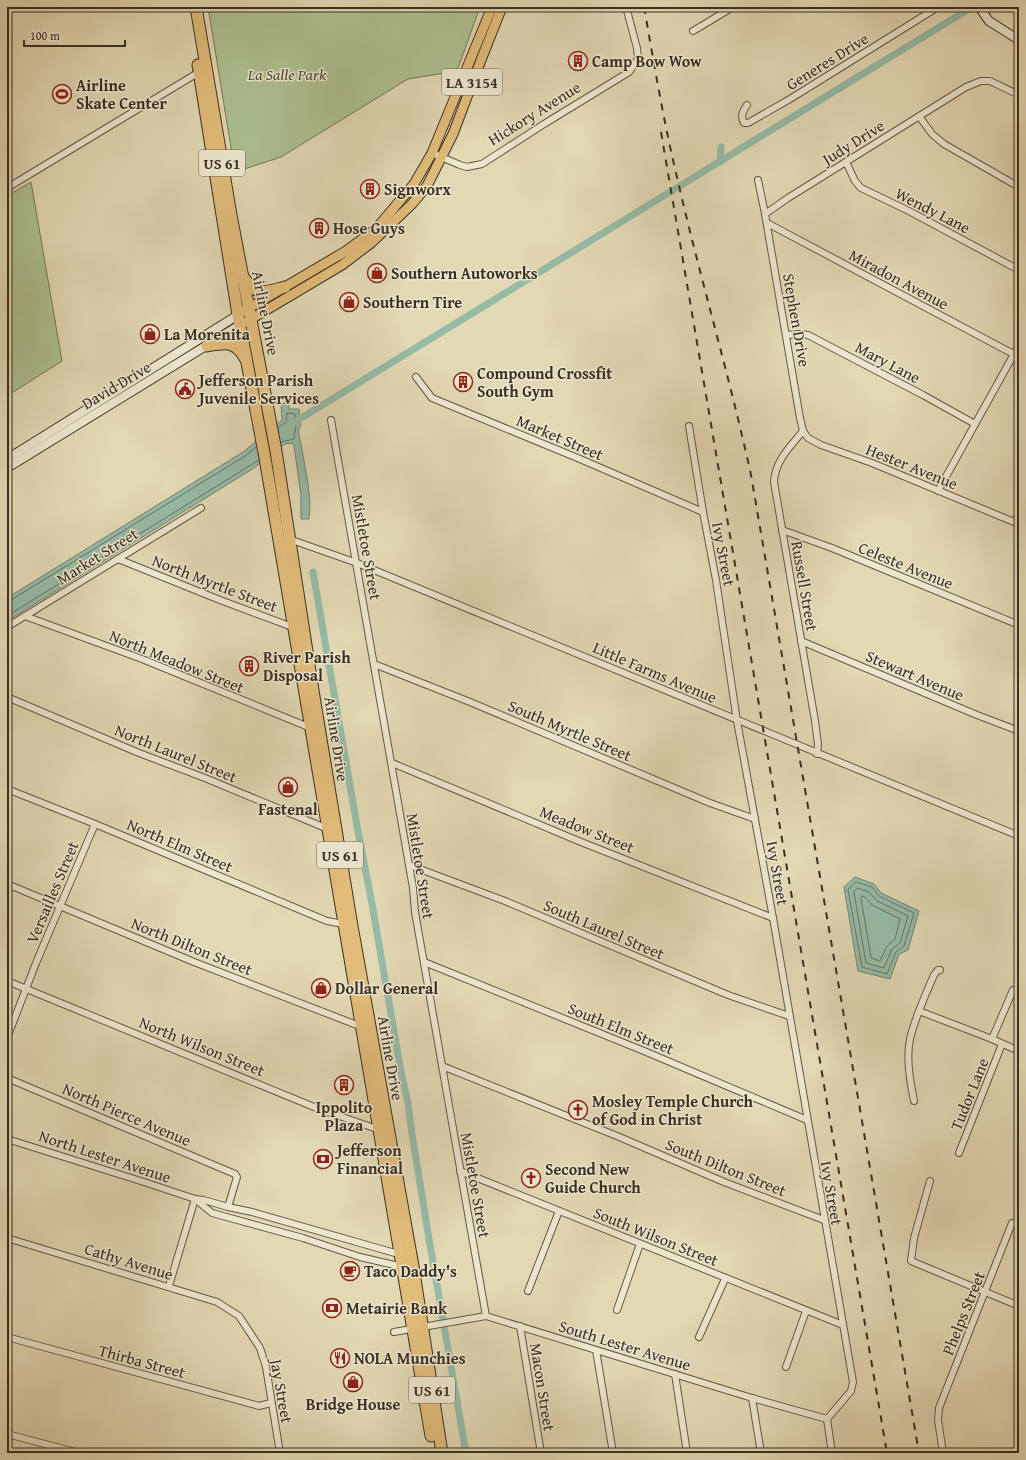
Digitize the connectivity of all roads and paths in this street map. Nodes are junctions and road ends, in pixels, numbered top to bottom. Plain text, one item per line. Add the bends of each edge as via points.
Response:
1 (188, 7) edge
2 (196, 7) edge
3 (492, 7) edge
4 (502, 7) edge
5 (626, 7) edge
6 (733, 7) edge
7 (938, 7) edge
8 (981, 10) edge
9 (693, 31) dead end
10 (1019, 40) edge
11 (202, 71) junction
12 (1019, 95) edge
13 (748, 105) dead end
14 (919, 116) junction
15 (432, 153) junction
16 (442, 158) junction
17 (846, 162) junction
18 (758, 180) dead end
19 (1019, 187) edge
20 (7, 188) edge
21 (765, 214) junction
22 (767, 223) junction
23 (1019, 270) edge
24 (243, 276) junction
25 (285, 287) junction
26 (250, 314) junction
27 (239, 320) junction
28 (786, 336) junction
29 (1019, 345) edge
30 (207, 346) junction
31 (1016, 356) edge
32 (246, 359) junction
33 (416, 377) dead end
34 (331, 420) dead end
35 (975, 424) junction
36 (689, 426) dead end
37 (803, 431) junction
38 (7, 459) edge
39 (7, 468) edge
40 (938, 491) junction
41 (201, 508) dead end
42 (703, 512) junction
43 (1019, 514) edge
44 (782, 530) junction
45 (278, 538) junction
46 (290, 540) junction
47 (118, 559) junction
48 (356, 563) junction
49 (25, 616) junction
50 (1019, 625) edge
51 (7, 627) edge
52 (299, 628) junction
53 (801, 641) junction
54 (374, 664) junction
55 (7, 697) edge
56 (738, 721) junction
57 (315, 728) junction
58 (1019, 731) edge
59 (817, 754) junction
60 (392, 763) junction
61 (7, 789) edge
62 (756, 819) junction
63 (95, 824) junction
64 (332, 828) junction
65 (1019, 836) edge
66 (409, 865) junction
67 (7, 884) edge
68 (60, 906) junction
69 (773, 918) junction
70 (344, 924) junction
71 (424, 962) junction
72 (940, 970) dead end
73 (7, 981) edge
74 (27, 989) junction
75 (1013, 990) dead end
76 (919, 1012) junction
77 (789, 1016) junction
78 (365, 1027) junction
79 (7, 1038) edge
80 (992, 1039) junction
81 (1002, 1044) junction
82 (1019, 1051) edge
83 (442, 1066) junction
84 (7, 1078) edge
85 (914, 1100) dead end
86 (807, 1120) junction
87 (384, 1131) junction
88 (7, 1139) edge
89 (959, 1154) dead end
90 (460, 1171) junction
91 (930, 1181) dead end
92 (195, 1199) junction
93 (228, 1207) junction
94 (559, 1211) junction
95 (824, 1220) junction
96 (1012, 1223) dead end
97 (314, 1229) junction
98 (7, 1238) edge
99 (346, 1239) junction
100 (310, 1241) junction
101 (640, 1244) junction
102 (341, 1251) junction
103 (407, 1261) junction
104 (725, 1279) junction
105 (168, 1286) junction
106 (528, 1291) dead end
107 (985, 1292) junction
108 (1019, 1306) edge
109 (617, 1310) dead end
110 (806, 1311) junction
111 (239, 1316) joint
112 (486, 1316) junction
113 (843, 1325) junction
114 (520, 1326) junction
115 (423, 1327) junction
116 (394, 1332) dead end
117 (7, 1336) edge
118 (699, 1337) dead end
119 (596, 1350) junction
120 (786, 1367) dead end
121 (675, 1374) junction
122 (752, 1398) junction
123 (271, 1403) junction
124 (826, 1419) junction
125 (7, 1434) edge
126 (79, 1453) edge
127 (280, 1453) edge
128 (434, 1453) edge
129 (442, 1453) edge
130 (541, 1453) edge
131 (613, 1453) edge
132 (687, 1453) edge
133 (760, 1453) edge
134 (832, 1453) edge
135 (943, 1453) edge

1 - 11 highway, Airline Drive / US 61
2 - 11 highway, Airline Drive / US 61
3 - 15 main road, LA 3154
4 - 16 main road, LA 3154
5 - 16 street, Hickory Avenue via 638,59 629,72 482,164 460,166
6 - 9 street
7 - 13 street, Generes Drive via 790,99 744,123 742,112
8 - 10 main road via 989,21
11 - 20 street
11 - 24 highway, Airline Drive / US 61
11 - 27 highway, Airline Drive / US 61
12 - 14 street, Judy Drive via 988,81 981,81 966,87
14 - 17 street, Judy Drive
14 - 19 street via 932,134 944,144
15 - 16 street, Hickory Avenue
15 - 25 main road, LA 3154 via 414,184 376,230
16 - 26 main road, LA 3154 via 427,186 372,243 342,265
17 - 21 street, Judy Drive
17 - 23 street, Wendy Lane via 861,188
18 - 21 street
21 - 22 street, Stephen Drive
22 - 28 street, Stephen Drive
22 - 31 street, Miradon Avenue
24 - 25 highway via 256,291 265,292
24 - 26 highway, Airline Drive / US 61
25 - 26 main road, LA 3154
26 - 27 main road, LA 3154
26 - 46 highway, Airline Drive / US 61
27 - 30 main road, David Drive
27 - 32 highway, Airline Drive / US 61
27 - 38 main road, David Drive
28 - 35 street, Mary Lane via 808,335
28 - 37 street, Stephen Drive
29 - 31 street
30 - 32 highway via 224,343 234,345 241,350
30 - 39 main road, David Drive
31 - 35 street
32 - 45 highway, Airline Drive / US 61
33 - 42 street, Market Street via 432,398
34 - 48 street, Mistletoe Street
35 - 40 street
36 - 42 street, Ivy Street
37 - 40 street, Hester Avenue via 808,438 821,445
37 - 44 street, Russell Street via 780,460 774,474
40 - 43 street, Hester Avenue via 1014,522
41 - 47 street, Market Street
42 - 56 street, Ivy Street
44 - 50 street, Celeste Avenue
44 - 53 street, Russell Street
45 - 46 street, Little Farms Avenue
45 - 52 highway, Airline Drive / US 61
46 - 48 street, Little Farms Avenue
46 - 52 highway, Airline Drive / US 61
47 - 49 street, Market Street
47 - 52 street, North Myrtle Street
48 - 54 street, Mistletoe Street
48 - 56 street, Little Farms Avenue
49 - 51 street, Market Street
49 - 57 street, North Meadow Street via 142,659
52 - 57 highway, Airline Drive / US 61
53 - 58 street, Stewart Avenue
53 - 59 street, Russell Street via 815,721
54 - 60 street, Mistletoe Street
54 - 62 street, South Myrtle Street via 710,803
55 - 64 street, North Laurel Street via 139,753
56 - 59 street, Little Farms Avenue
56 - 62 street, Ivy Street
57 - 64 highway, Airline Drive / US 61
59 - 65 street, Little Farms Avenue
60 - 66 street, Mistletoe Street
60 - 69 street, Meadow Street
61 - 63 street, North Elm Street
62 - 69 street, Ivy Street
63 - 68 street, Versailles Street
63 - 70 street, North Elm Street via 327,921
64 - 70 highway, Airline Drive / US 61
64 - 78 highway, Airline Drive / US 61
66 - 71 street, Mistletoe Street
66 - 77 street, South Laurel Street via 505,901 728,994
67 - 68 street, North Dilton Street
68 - 74 street, Versailles Street
68 - 78 street, North Dilton Street via 194,962
69 - 77 street, Ivy Street
70 - 78 highway, Airline Drive / US 61
71 - 83 street, Mistletoe Street
71 - 86 street, South Elm Street
72 - 76 street via 934,975
73 - 74 street, North Wilson Street
74 - 79 street, Versailles Street
74 - 87 street, North Wilson Street via 325,1111
75 - 80 street, Tudor Lane
76 - 80 street
76 - 85 street via 910,1040 909,1060
77 - 86 street, Ivy Street
78 - 87 highway, Airline Drive / US 61
80 - 81 street
81 - 82 street
81 - 89 street, Tudor Lane
83 - 90 street, Mistletoe Street
83 - 95 street, South Dilton Street via 618,1136 724,1182
84 - 93 street, North Pierce Avenue via 236,1175
86 - 95 street, Ivy Street
87 - 103 highway, Airline Drive / US 61
88 - 92 street, North Lester Avenue
90 - 94 street, South Wilson Street
90 - 112 street, Mistletoe Street
91 - 107 street via 914,1238 911,1261
92 - 93 street, North Lester Avenue
92 - 100 street, North Lester Avenue via 212,1214
92 - 105 street
93 - 97 street, North Lester Avenue
94 - 101 street, South Wilson Street
94 - 106 street
95 - 113 street, Ivy Street
96 - 107 street, Phelps Street
97 - 99 street, North Lester Avenue
97 - 100 street
98 - 105 street, Cathy Avenue
99 - 102 street
99 - 103 street, North Lester Avenue
100 - 102 street, North Lester Avenue
101 - 104 street, South Wilson Street
101 - 109 street
102 - 103 street, North Lester Avenue
103 - 115 highway, Airline Drive / US 61
104 - 110 street, South Wilson Street
104 - 118 street
105 - 111 street, Cathy Avenue via 217,1302
107 - 108 street
107 - 135 street, Phelps Street via 939,1408 938,1420
110 - 113 street, South Wilson Street
110 - 120 street
111 - 123 street, Jay Street via 260,1348 266,1367
112 - 114 street, South Lester Avenue
112 - 115 street, South Lester Avenue
113 - 124 street, Ivy Street via 853,1382 851,1391
114 - 119 street, South Lester Avenue
114 - 130 street, Macon Street
115 - 116 street, South Lester Avenue
115 - 128 highway, Airline Drive / US 61
115 - 129 highway, Airline Drive / US 61
117 - 123 street, Thirba Street via 259,1406
119 - 121 street, South Lester Avenue
119 - 131 street
121 - 122 street, South Lester Avenue
121 - 132 street
122 - 124 street, South Lester Avenue
122 - 133 street
123 - 127 street, Jay Street
124 - 134 street
125 - 126 street

